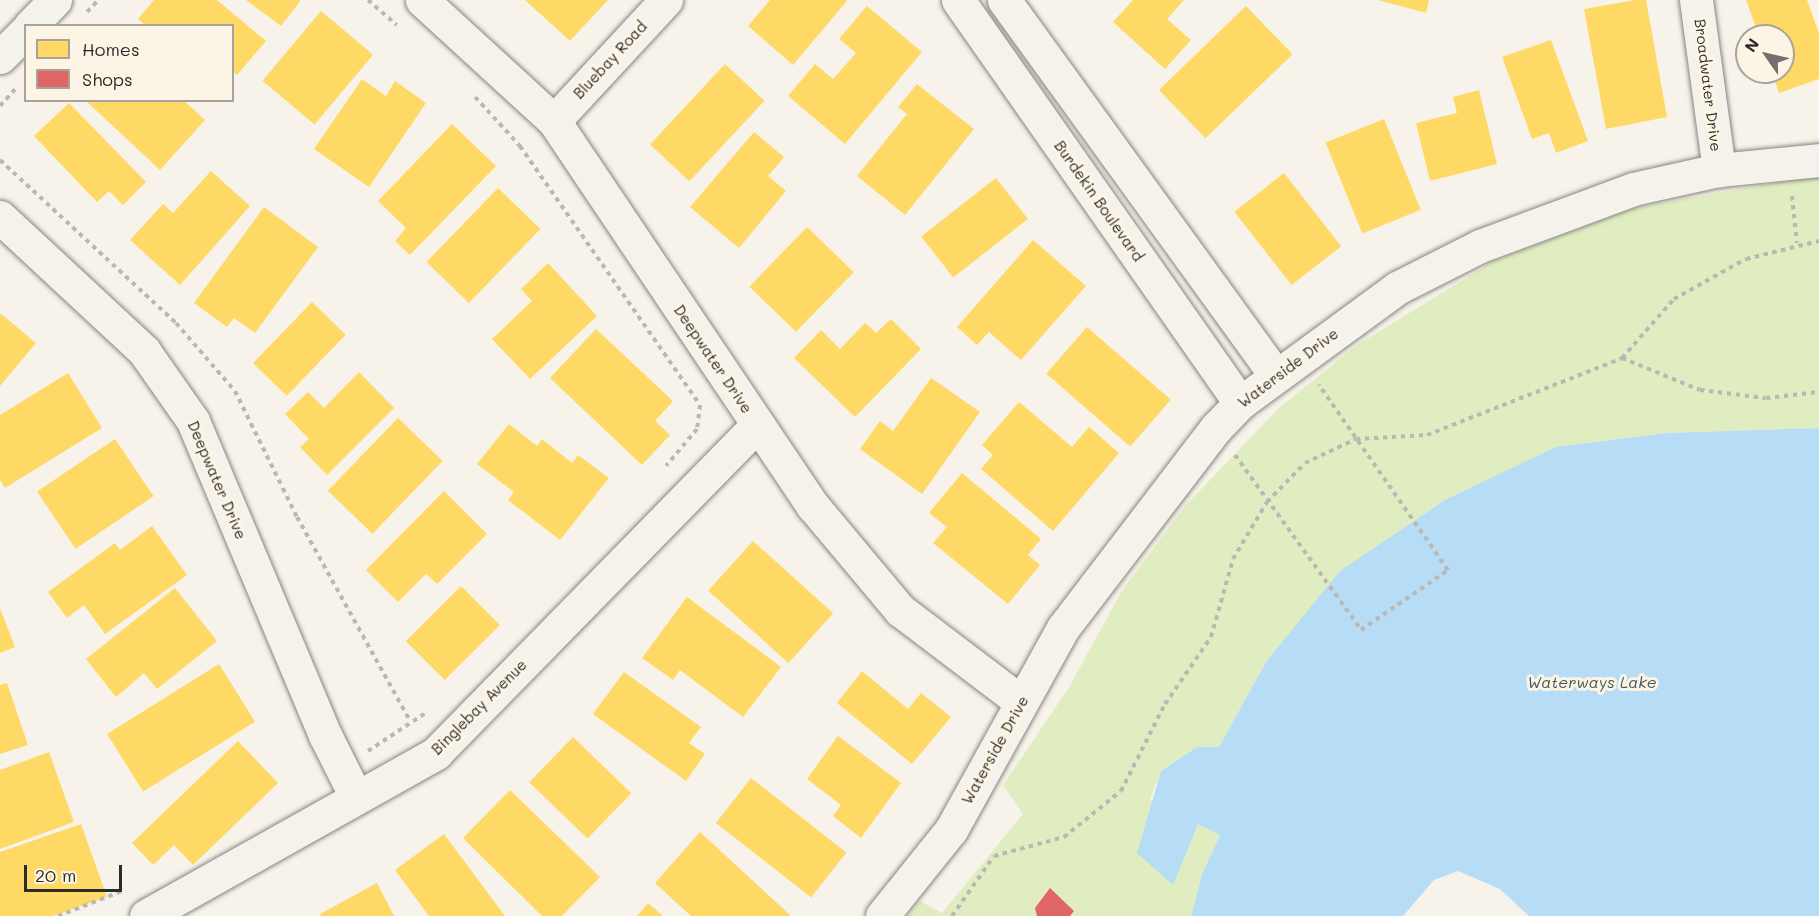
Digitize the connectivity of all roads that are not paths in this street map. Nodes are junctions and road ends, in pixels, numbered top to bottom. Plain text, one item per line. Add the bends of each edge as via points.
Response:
1 (55, 0) edge
2 (422, 0) edge
3 (666, 0) edge
4 (958, 0) edge
5 (1004, 0) edge
6 (1696, 0) edge
7 (32, 24) edge
8 (24, 33) edge
9 (0, 57) edge
10 (554, 121) junction
11 (1819, 160) edge
12 (1719, 170) junction
13 (0, 217) edge
14 (1287, 366) junction
15 (1240, 403) junction
16 (757, 425) junction
17 (1021, 702) junction
18 (356, 797) junction
19 (146, 916) edge
20 (882, 916) edge

1 - 7 street
2 - 10 street, Deepwater Drive
3 - 10 street, Bluebay Road
4 - 15 street, Burdekin Boulevard
5 - 14 street
6 - 12 street, Broadwater Drive
8 - 9 street
10 - 16 street, Deepwater Drive
11 - 12 street, Waterside Drive
12 - 14 street, Waterside Drive via 1633,189 1480,246 1397,288
13 - 18 street, Deepwater Drive via 144,351 193,421
14 - 15 street, Waterside Drive
15 - 17 street, Waterside Drive via 1216,428 1062,628
16 - 17 street, Deepwater Drive via 813,506 900,610
16 - 18 street, Binglebay Avenue via 436,753
17 - 20 street, Waterside Drive via 951,831
18 - 19 street, Binglebay Avenue

